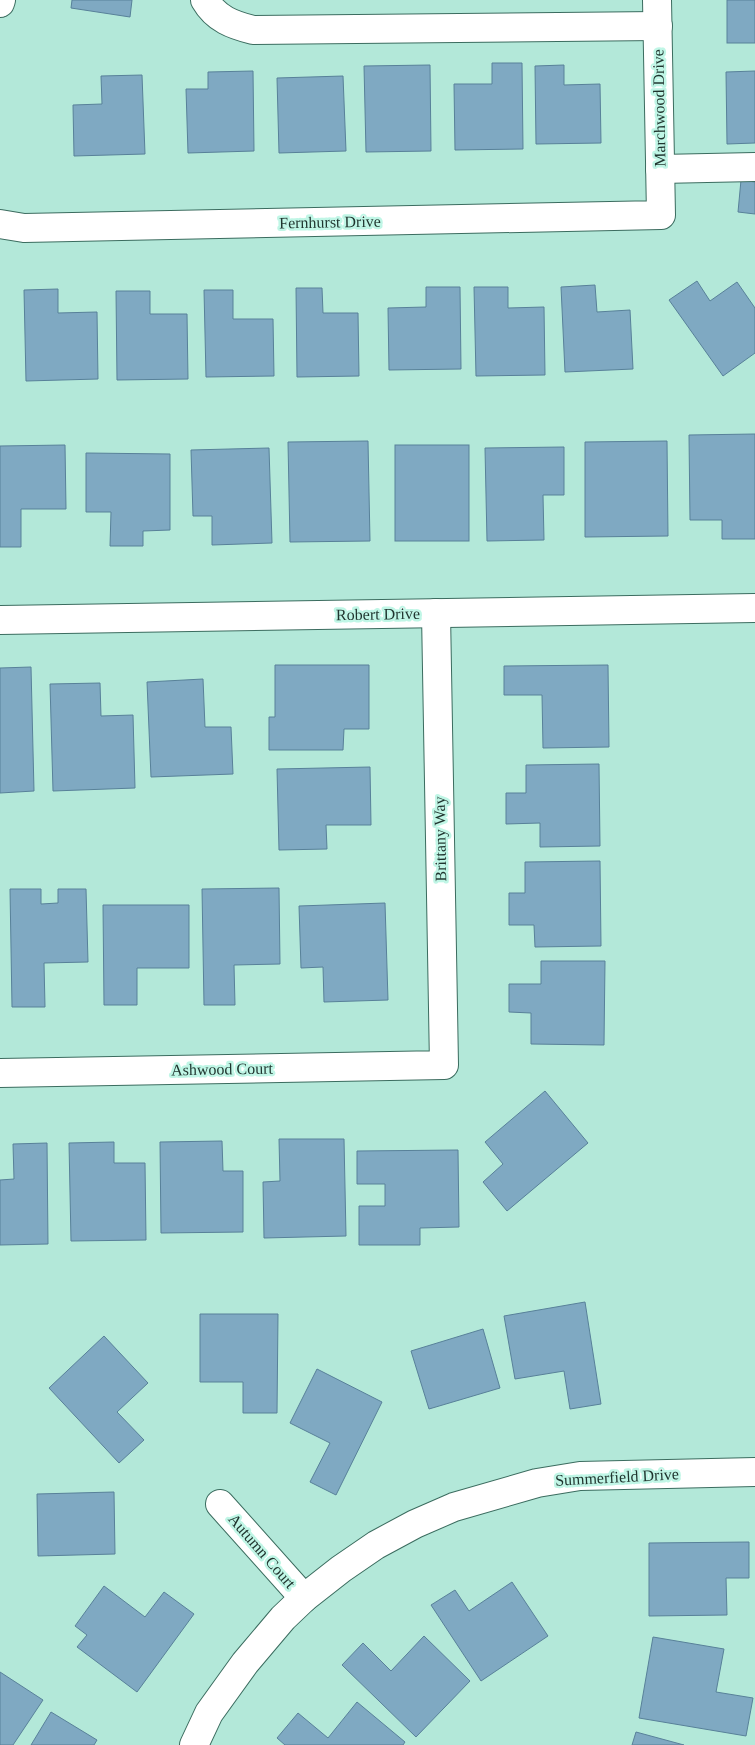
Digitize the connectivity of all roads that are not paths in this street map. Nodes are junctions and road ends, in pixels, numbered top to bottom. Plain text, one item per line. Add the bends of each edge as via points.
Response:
1 (205, 0) edge
2 (658, 13) edge
3 (755, 167) edge
4 (660, 169) junction
5 (661, 216) joint
6 (0, 224) edge
7 (755, 608) edge
8 (436, 613) junction
9 (0, 620) edge
10 (444, 1065) joint
11 (0, 1073) edge
12 (755, 1472) edge
13 (220, 1504) dead end
14 (304, 1598) junction
15 (194, 1745) edge

1 - 2 street via 217,16 253,30
2 - 4 street, Marchwood Drive
3 - 4 street
4 - 5 street, Marchwood Drive
5 - 6 street, Fernhurst Drive via 24,228
7 - 8 street, Robert Drive
8 - 9 street, Robert Drive
8 - 10 street, Brittany Way
10 - 11 street, Ashwood Court
12 - 14 street, Summerfield Drive via 580,1476 537,1483 454,1507 415,1524 376,1545
13 - 14 street, Autumn Court
14 - 15 street, Summerfield Drive via 245,1663 209,1713

